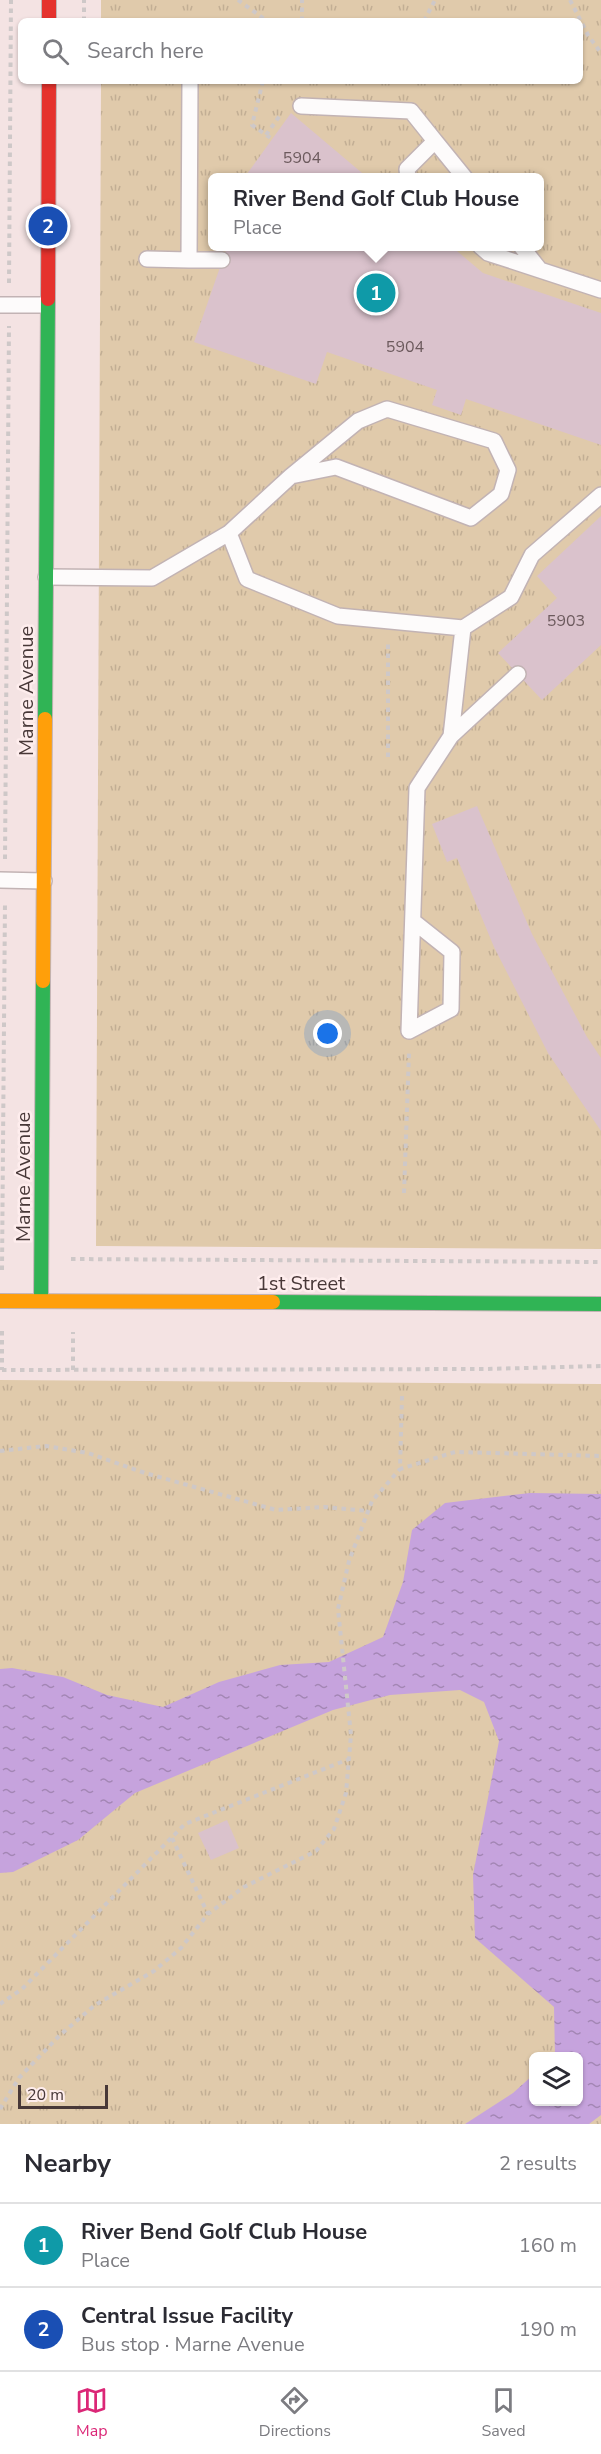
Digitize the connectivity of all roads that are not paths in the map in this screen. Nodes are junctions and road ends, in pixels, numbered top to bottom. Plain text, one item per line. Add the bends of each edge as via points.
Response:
1 (49, 0) edge
2 (49, 18) edge
3 (49, 84) edge
4 (190, 84) edge
5 (301, 106) dead end
6 (435, 141) junction
7 (408, 173) edge
8 (462, 173) edge
9 (486, 251) edge
10 (525, 251) edge
11 (147, 259) dead end
12 (189, 260) junction
13 (222, 260) dead end
14 (540, 270) junction
15 (601, 290) edge
16 (4, 305) edge
17 (47, 305) junction
18 (291, 476) junction
19 (601, 495) edge
20 (229, 533) junction
21 (46, 577) junction
22 (464, 628) junction
23 (518, 674) dead end
24 (452, 736) junction
25 (3, 880) edge
26 (44, 881) junction
27 (413, 921) junction
28 (1, 1301) edge
29 (42, 1302) junction
30 (601, 1304) edge

1 - 2 street
3 - 17 street, Marne Avenue
4 - 12 lane
5 - 6 lane via 411,111
6 - 7 lane
6 - 8 lane
9 - 14 lane
10 - 14 lane
11 - 12 lane
12 - 13 lane
14 - 15 lane
16 - 17 lane
17 - 21 street, Marne Avenue
18 - 18 lane via 336,467 471,518 501,494 508,470 494,441 387,409 358,421
18 - 20 lane
19 - 22 lane via 532,555 511,597
20 - 21 lane via 152,578
20 - 22 lane via 247,579 338,616
21 - 26 street, Marne Avenue
22 - 24 lane
23 - 24 lane
24 - 27 lane via 417,788
25 - 26 lane
26 - 29 street, Marne Avenue
27 - 27 lane via 452,952 451,1009 410,1031
28 - 29 street, 1st Street
29 - 30 street, 1st Street

